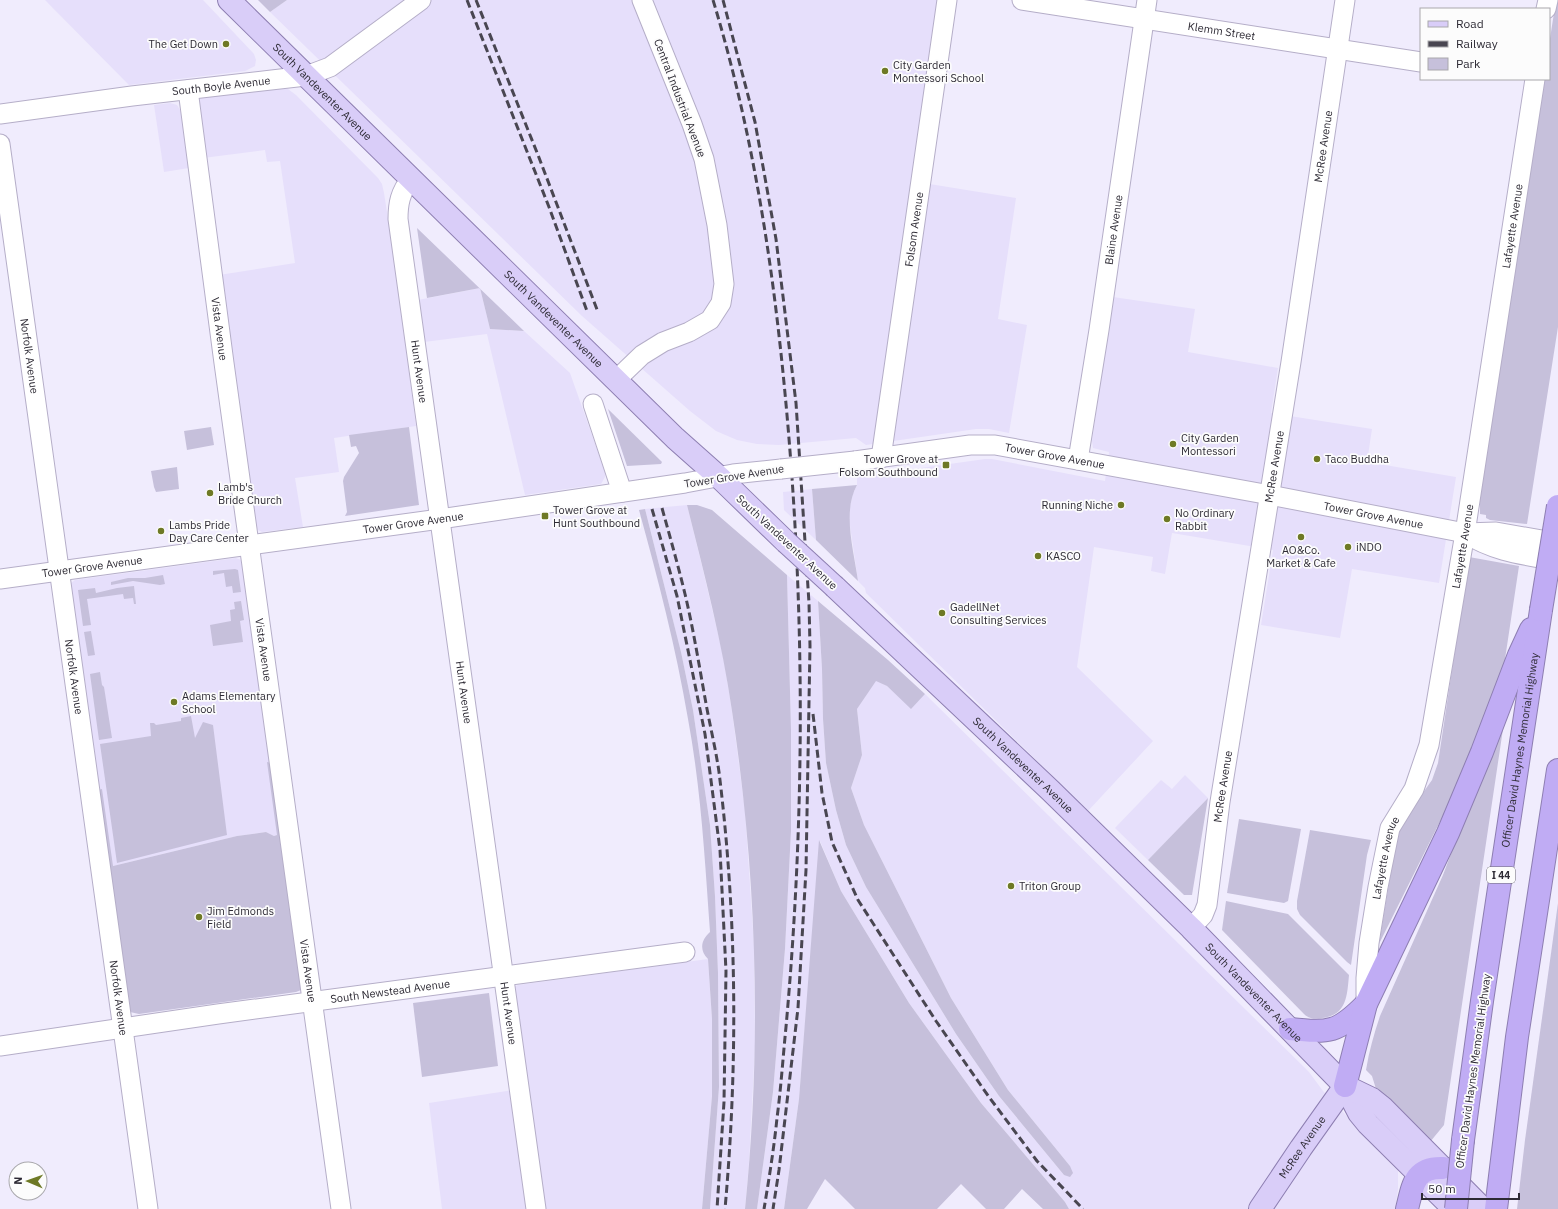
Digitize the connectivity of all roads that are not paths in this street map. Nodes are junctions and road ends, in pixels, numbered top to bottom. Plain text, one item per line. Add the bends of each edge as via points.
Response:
1 (229, 0) edge
2 (421, 0) edge
3 (642, 0) edge
4 (947, 0) edge
5 (1022, 0) edge
6 (1147, 0) edge
7 (1345, 0) edge
8 (1144, 19) junction
9 (1338, 49) junction
10 (1420, 62) edge
11 (306, 76) junction
12 (1533, 80) edge
13 (188, 90) junction
14 (0, 114) edge
15 (0, 144) edge
16 (411, 179) junction
17 (616, 380) junction
18 (593, 404) dead end
19 (881, 458) junction
20 (1078, 460) junction
21 (720, 478) junction
22 (622, 492) junction
23 (1270, 495) junction
24 (1558, 506) edge
25 (440, 519) junction
26 (1465, 533) junction
27 (1558, 543) edge
28 (249, 545) junction
29 (1558, 561) edge
30 (59, 571) junction
31 (0, 579) edge
32 (1541, 610) junction
33 (1558, 770) edge
34 (1191, 928) junction
35 (685, 952) dead end
36 (504, 976) junction
37 (313, 1001) junction
38 (1366, 1004) junction
39 (124, 1028) junction
40 (1290, 1029) junction
41 (0, 1046) edge
42 (1345, 1086) junction
43 (1443, 1168) junction
44 (1419, 1175) junction
45 (148, 1209) edge
46 (341, 1209) edge
47 (536, 1209) edge
48 (1260, 1209) edge
49 (1407, 1209) edge
50 (1455, 1209) edge
51 (1483, 1209) edge
52 (1496, 1209) edge

1 - 11 main road, South Vandeventer Avenue
2 - 11 street, South Boyle Avenue via 330,67
3 - 17 street, Central Industrial Avenue via 704,159 717,225 724,284 721,303 710,320 647,352
4 - 19 street, Folsom Avenue
5 - 8 street, Klemm Street
6 - 8 street, Blaine Avenue
7 - 9 street, McRee Avenue
8 - 9 street, Klemm Street
8 - 20 street, Blaine Avenue
9 - 10 street, Klemm Street
9 - 23 street, McRee Avenue
11 - 13 street, South Boyle Avenue
11 - 16 main road, South Vandeventer Avenue
12 - 26 street, Lafayette Avenue
13 - 14 street, South Boyle Avenue
13 - 28 street, Vista Avenue
15 - 30 street, Norfolk Avenue
16 - 17 main road, South Vandeventer Avenue
16 - 25 street, Hunt Avenue via 401,195 398,219
17 - 21 main road, South Vandeventer Avenue
18 - 22 street
19 - 20 street, Tower Grove Avenue via 984,444
19 - 21 street, Tower Grove Avenue, bridge via 734,474
20 - 23 street, Tower Grove Avenue
21 - 22 street, Tower Grove Avenue
21 - 34 main road, South Vandeventer Avenue, bridge via 1050,790
22 - 25 street, Tower Grove Avenue
23 - 26 street, Tower Grove Avenue
23 - 34 street, McRee Avenue via 1220,802 1207,905 1203,915
24 - 32 highway, Officer David Haynes Memorial Highway / I 44, bridge
25 - 28 street, Tower Grove Avenue
25 - 36 street, Hunt Avenue
26 - 27 street, Tower Grove Avenue via 1496,532
26 - 29 street, Tower Grove Avenue via 1491,547
26 - 38 street, Lafayette Avenue via 1429,746 1414,788 1390,828 1369,943
28 - 30 street, Tower Grove Avenue
28 - 37 street, Vista Avenue
30 - 31 street, Tower Grove Avenue
30 - 39 street, Norfolk Avenue
32 - 38 highway via 1529,631 1448,833
32 - 50 highway, Officer David Haynes Memorial Highway / I 44, bridge via 1482,1001
33 - 52 highway via 1518,1029
34 - 40 main road, South Vandeventer Avenue
35 - 36 street, South Newstead Avenue
36 - 37 street, South Newstead Avenue
36 - 47 street, Hunt Avenue
37 - 39 street, South Newstead Avenue
37 - 46 street, Vista Avenue
38 - 40 highway via 1347,1022 1335,1029
38 - 42 highway
39 - 41 street, South Newstead Avenue
39 - 45 street, Norfolk Avenue
40 - 42 main road, South Vandeventer Avenue
42 - 43 main road, South Vandeventer Avenue via 1372,1099 1382,1107
42 - 44 main road, South Vandeventer Avenue via 1359,1113 1368,1124
42 - 48 main road, McRee Avenue
43 - 44 highway via 1426,1169
43 - 51 main road, South Vandeventer Avenue
44 - 49 highway via 1411,1191
44 - 50 main road, South Vandeventer Avenue

